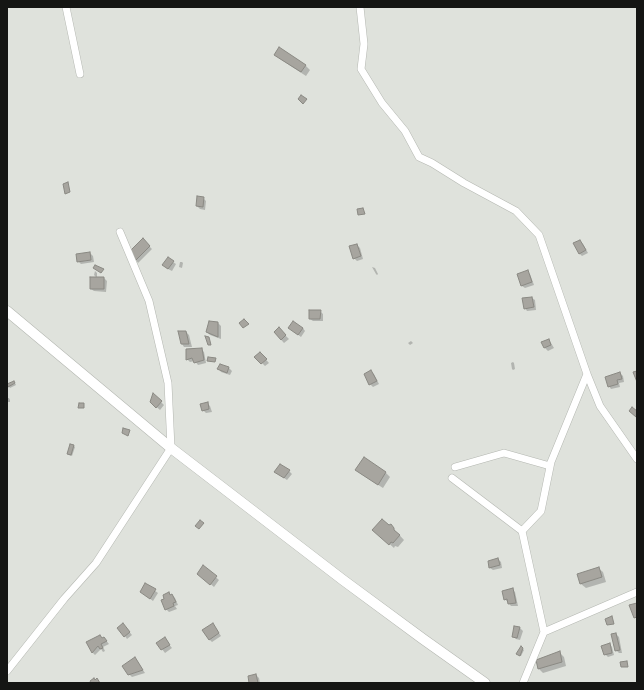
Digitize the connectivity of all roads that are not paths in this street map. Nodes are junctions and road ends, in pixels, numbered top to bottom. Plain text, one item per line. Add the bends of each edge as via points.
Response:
1 (66, 7) edge
2 (360, 7) edge
3 (80, 74) dead end
4 (120, 232) dead end
5 (7, 311) edge
6 (587, 374) junction
7 (171, 448) junction
8 (637, 459) edge
9 (550, 466) junction
10 (455, 467) dead end
11 (452, 478) dead end
12 (522, 531) junction
13 (637, 592) edge
14 (544, 632) junction
15 (7, 671) edge
16 (485, 683) edge
17 (523, 683) edge

1 - 3 street
2 - 6 street via 364,44 361,69 382,103 405,131 419,157 516,211 539,235
4 - 7 street via 149,301 168,383
5 - 7 street
6 - 8 street via 600,406
6 - 9 street
7 - 15 street via 96,563
7 - 16 street via 417,635
9 - 10 street via 504,454
9 - 12 street via 541,511
11 - 12 street
12 - 14 street
13 - 14 street
14 - 17 street

